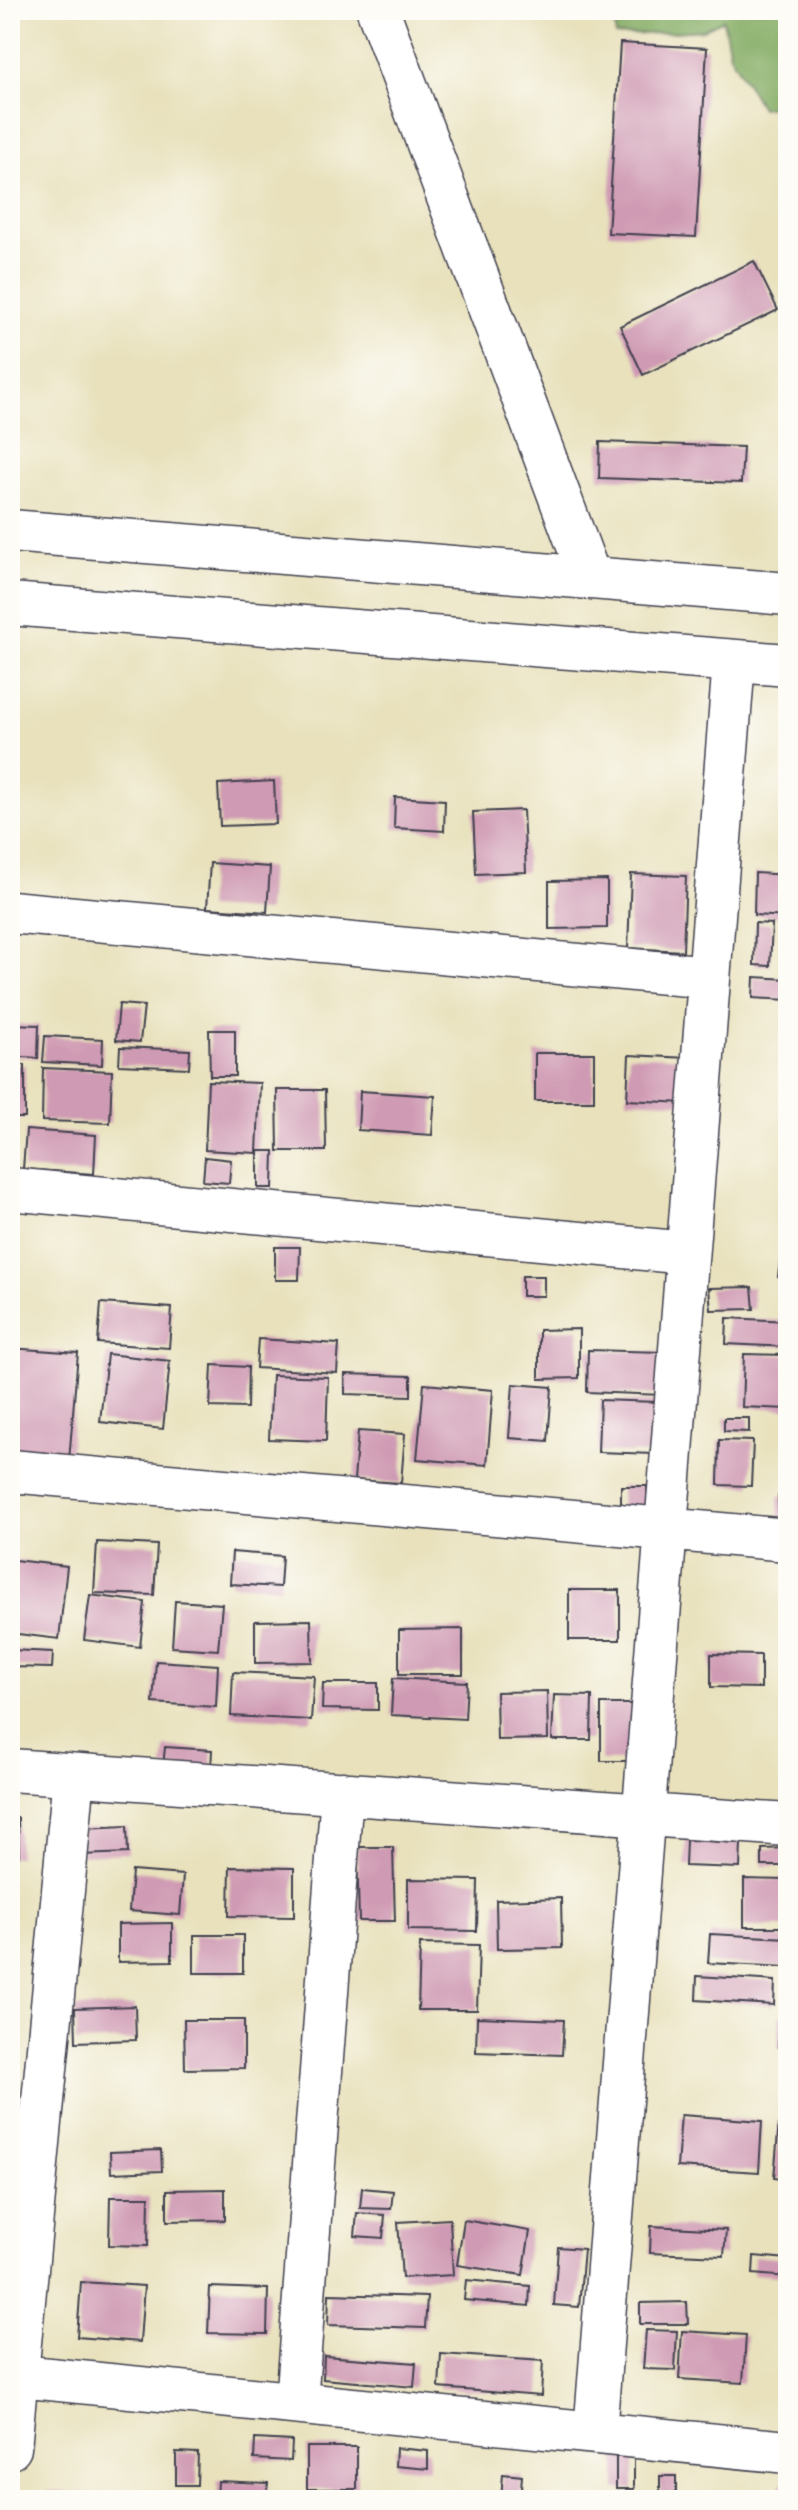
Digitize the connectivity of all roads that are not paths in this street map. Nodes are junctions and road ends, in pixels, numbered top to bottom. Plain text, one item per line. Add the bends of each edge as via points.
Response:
1 (378, 10) edge
2 (10, 531) edge
3 (590, 578) junction
4 (788, 594) edge
5 (10, 604) edge
6 (734, 661) junction
7 (788, 665) edge
8 (10, 912) edge
9 (709, 977) junction
10 (10, 1189) edge
11 (687, 1253) junction
12 (10, 1471) edge
13 (666, 1529) junction
14 (788, 1540) edge
15 (10, 1770) edge
16 (74, 1775) junction
17 (342, 1793) junction
18 (643, 1814) junction
19 (788, 1825) edge
20 (19, 2376) junction
21 (296, 2403) junction
22 (595, 2433) junction
23 (10, 2448) edge
24 (788, 2452) edge

1 - 3 street
2 - 3 street
3 - 4 street
5 - 6 street
6 - 7 street
6 - 9 street
8 - 9 street
9 - 11 street
10 - 11 street
11 - 13 street
12 - 13 street
13 - 14 street
13 - 18 street
15 - 16 street
16 - 17 street
16 - 20 street
17 - 18 street
17 - 21 street
18 - 19 street
18 - 22 street
20 - 21 street
20 - 23 street
21 - 22 street
22 - 24 street

